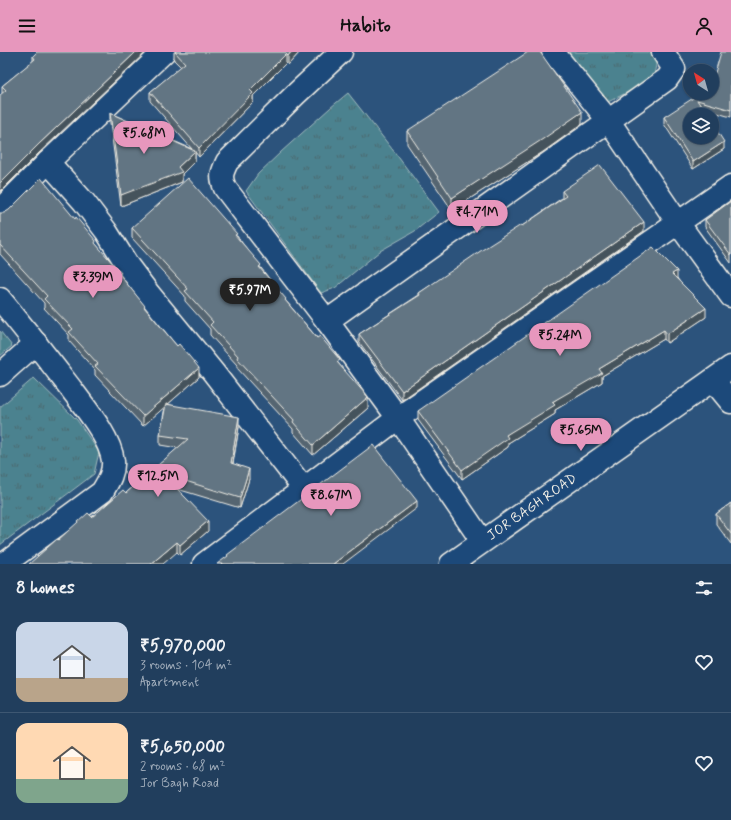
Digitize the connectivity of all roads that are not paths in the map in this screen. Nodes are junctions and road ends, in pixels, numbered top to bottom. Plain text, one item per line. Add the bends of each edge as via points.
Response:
1 (164, 52) edge
2 (341, 52) edge
3 (553, 52) edge
4 (663, 52) edge
5 (608, 120) junction
6 (48, 162) junction
7 (731, 186) edge
8 (0, 210) edge
9 (678, 223) junction
10 (731, 296) edge
11 (0, 299) edge
12 (327, 321) junction
13 (36, 343) junction
14 (731, 367) edge
15 (0, 375) edge
16 (714, 380) junction
17 (731, 402) edge
18 (398, 418) junction
19 (304, 489) junction
20 (482, 542) junction
21 (6, 563) edge
22 (204, 564) edge
23 (451, 564) edge

1 - 6 street
2 - 12 street via 227,162 222,172 225,188
3 - 5 street
4 - 5 street via 674,69 667,79
5 - 9 street
5 - 12 street
6 - 8 street
6 - 19 street via 84,202 145,289
7 - 9 street
9 - 10 street
9 - 18 street
11 - 13 street
12 - 18 street
13 - 15 street
13 - 21 street via 107,442 113,461 111,478 102,492
14 - 16 street, JOR BAGH ROAD
16 - 17 street
16 - 20 street, JOR BAGH ROAD
18 - 19 street
18 - 20 street
19 - 22 street
20 - 23 street, JOR BAGH ROAD

